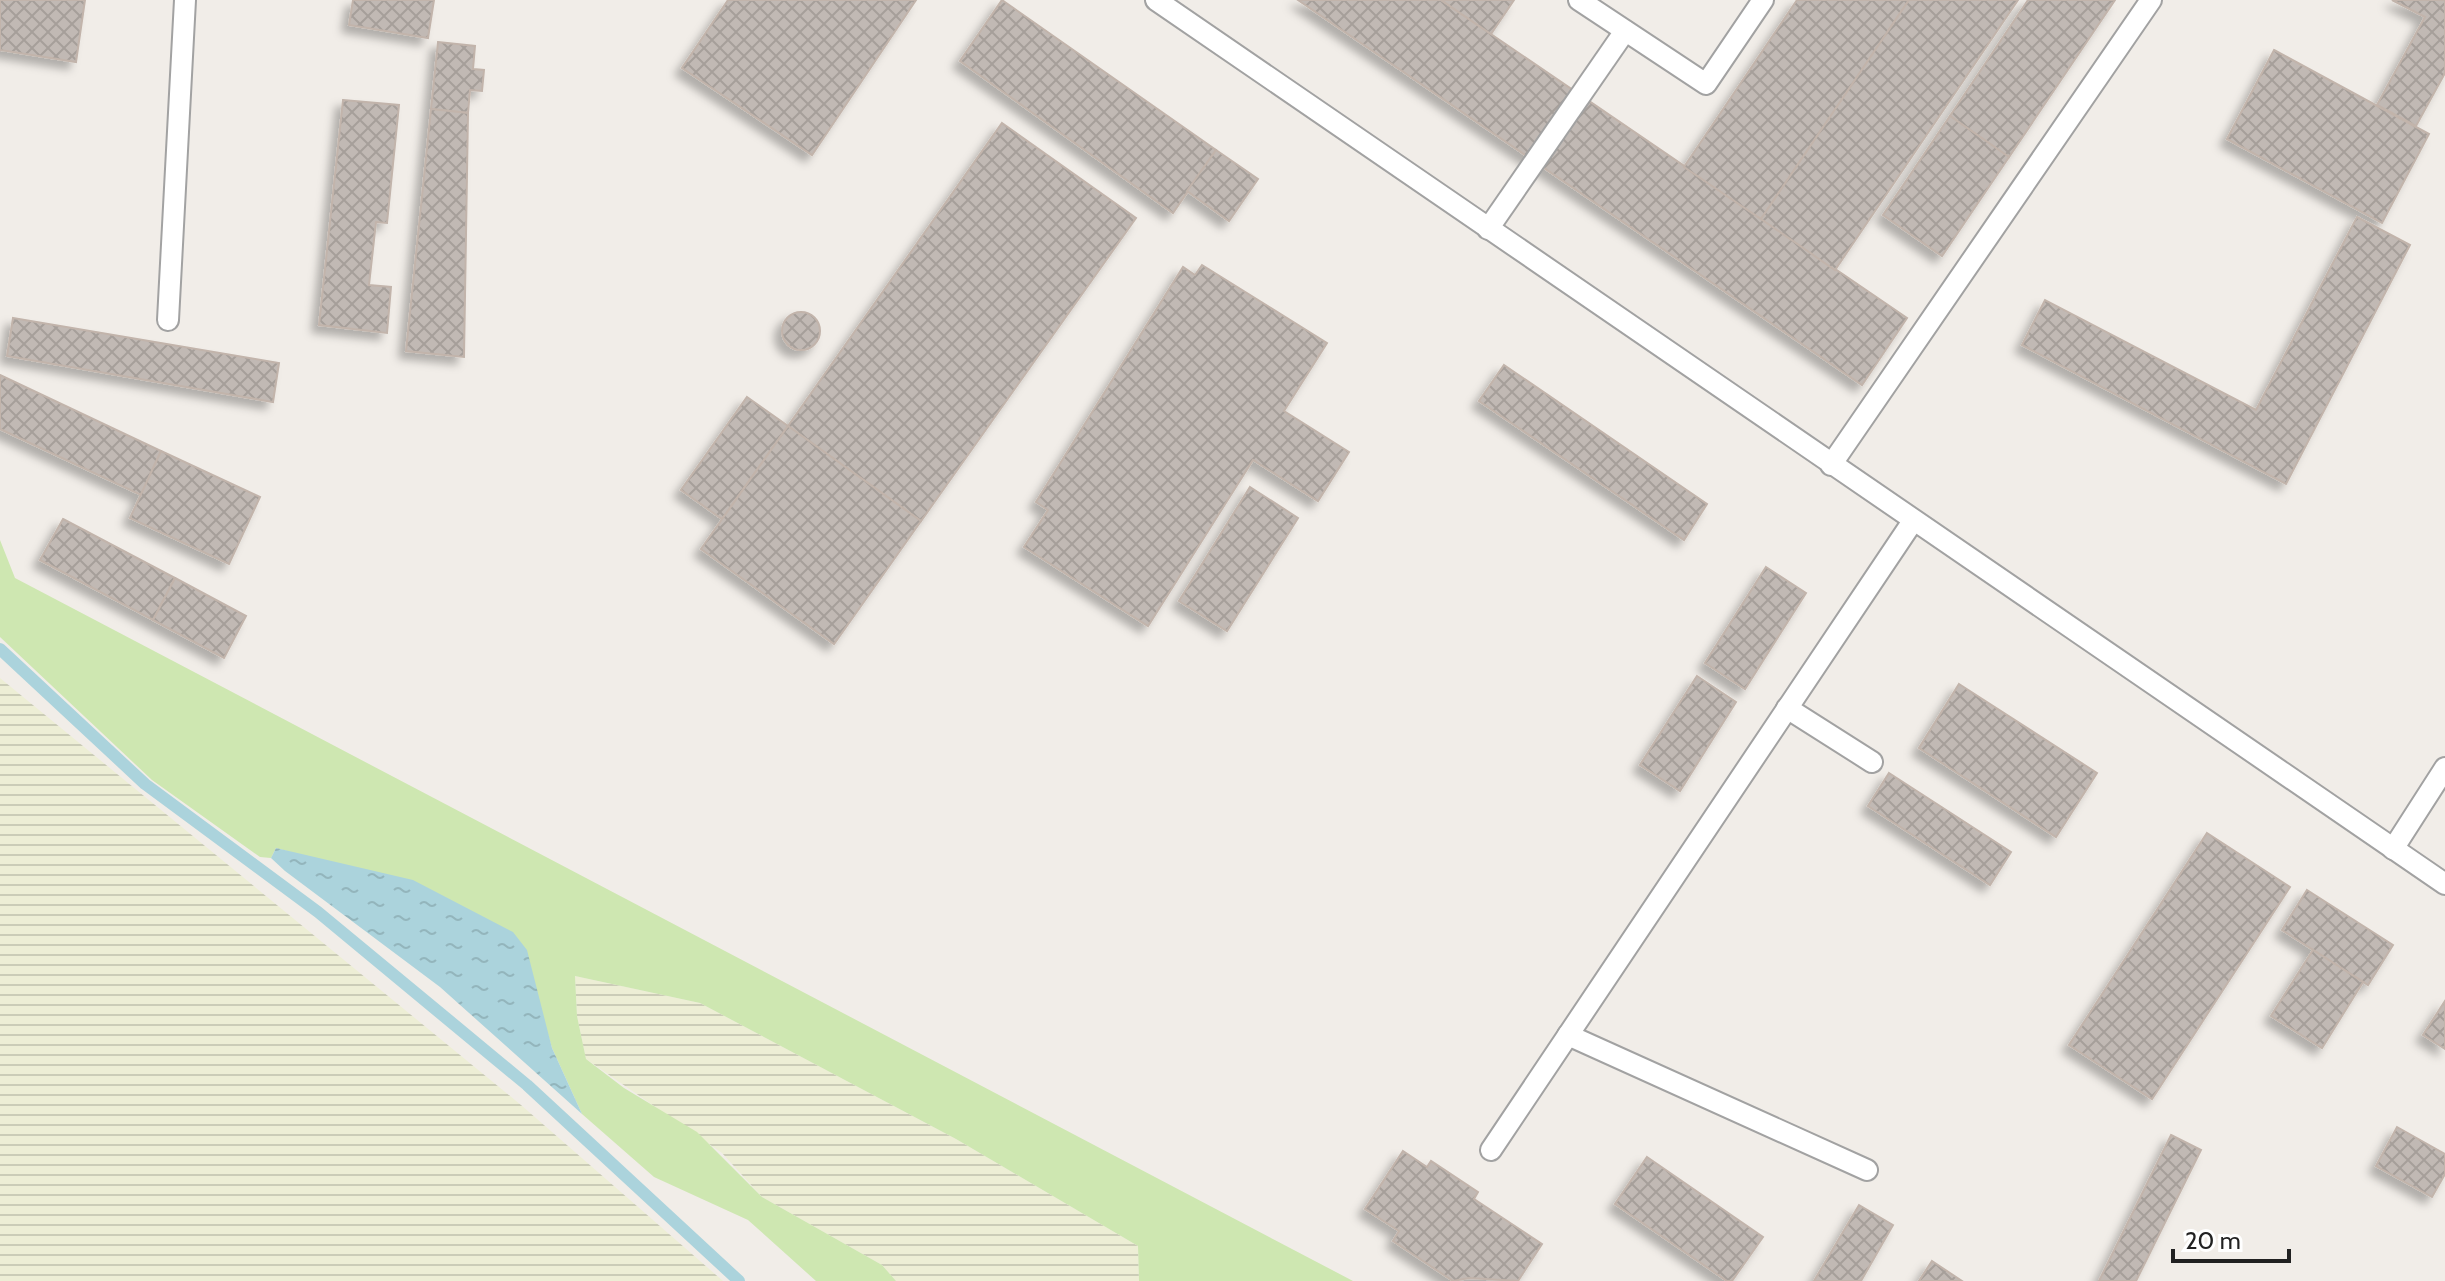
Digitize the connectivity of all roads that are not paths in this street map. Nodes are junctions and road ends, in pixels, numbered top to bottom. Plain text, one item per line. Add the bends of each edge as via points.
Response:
1 (185, 0) edge
2 (1156, 0) edge
3 (1579, 0) edge
4 (1763, 0) edge
5 (2151, 0) edge
6 (1625, 31) junction
7 (1488, 229) junction
8 (168, 320) dead end
9 (1831, 465) junction
10 (1913, 521) junction
11 (1787, 708) junction
12 (1872, 762) dead end
13 (2445, 768) edge
14 (2393, 849) junction
15 (2445, 884) edge
16 (1568, 1035) junction
17 (1491, 1150) dead end
18 (1867, 1170) dead end

1 - 8 lane
2 - 7 lane
3 - 6 lane
4 - 6 lane via 1706,84
5 - 9 lane
6 - 7 lane
7 - 9 lane
9 - 10 lane
10 - 11 lane
10 - 14 lane
11 - 12 lane
11 - 16 lane
13 - 14 lane
14 - 15 lane
16 - 17 lane
16 - 18 lane

